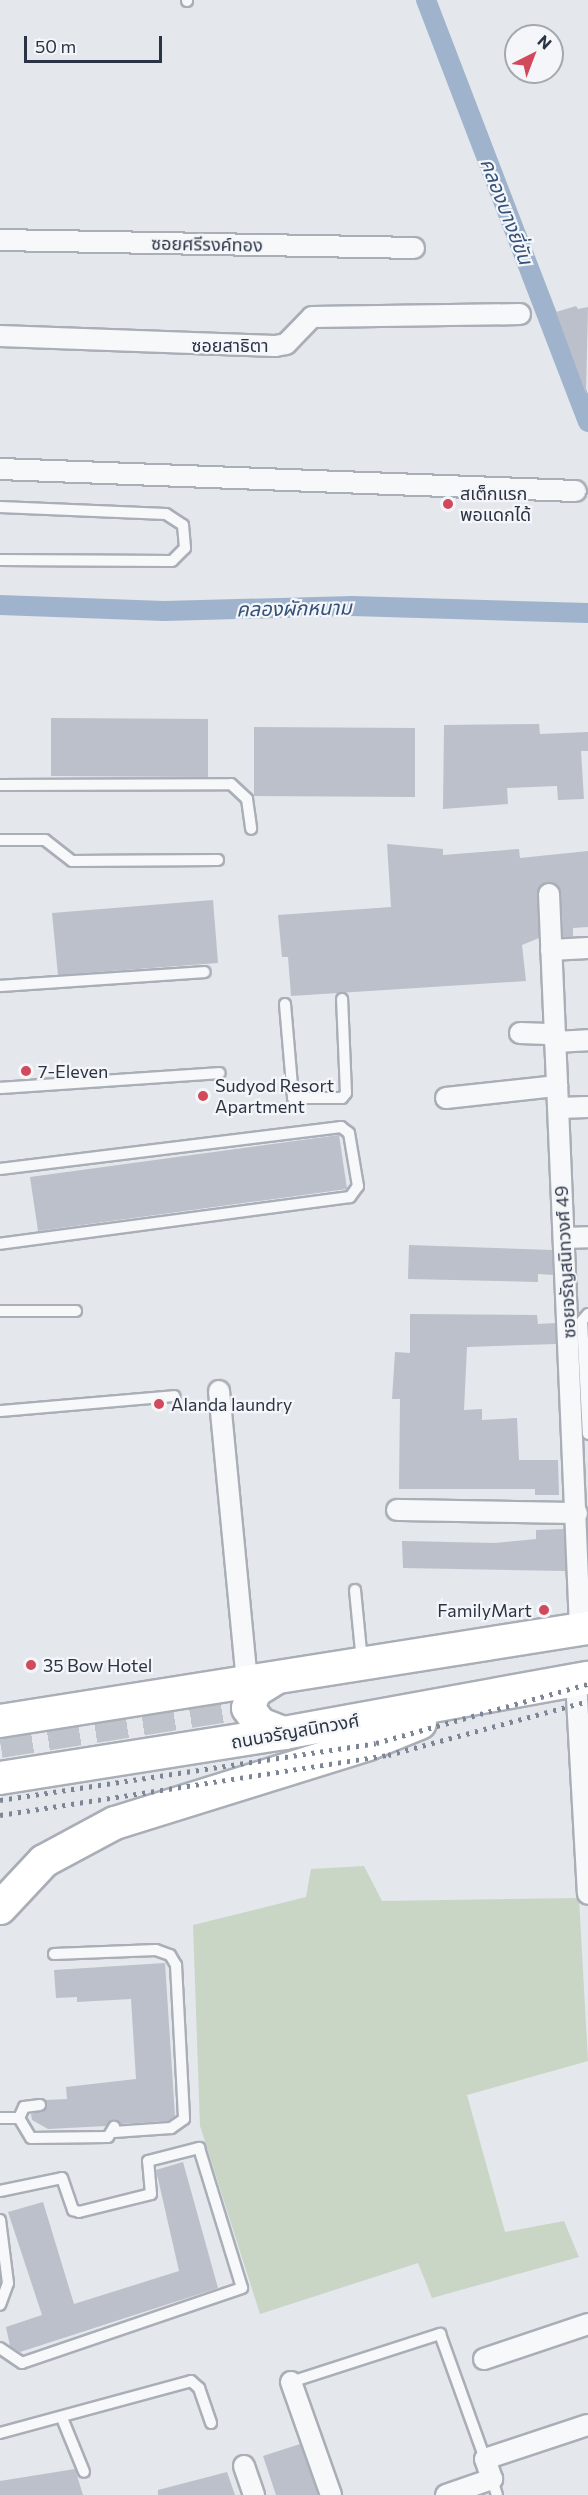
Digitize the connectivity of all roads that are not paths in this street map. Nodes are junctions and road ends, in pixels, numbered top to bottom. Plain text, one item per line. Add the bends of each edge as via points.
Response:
1 (0, 240) edge
2 (414, 248) dead end
3 (520, 314) dead end
4 (0, 336) edge
5 (0, 469) edge
6 (576, 491) dead end
7 (0, 507) edge
8 (0, 560) edge
9 (0, 785) edge
10 (251, 829) dead end
11 (0, 840) edge
12 (218, 860) dead end
13 (549, 894) dead end
14 (588, 948) edge
15 (551, 950) junction
16 (205, 972) dead end
17 (0, 986) edge
18 (342, 999) dead end
19 (285, 1004) dead end
20 (520, 1033) dead end
21 (555, 1038) junction
22 (588, 1040) edge
23 (219, 1073) dead end
24 (557, 1086) junction
25 (0, 1088) edge
26 (446, 1098) dead end
27 (588, 1107) edge
28 (558, 1108) junction
29 (0, 1169) edge
30 (588, 1237) edge
31 (564, 1238) junction
32 (0, 1244) edge
33 (0, 1311) edge
34 (76, 1311) dead end
35 (588, 1314) edge
36 (219, 1391) dead end
37 (174, 1396) dead end
38 (0, 1411) edge
39 (588, 1434) edge
40 (397, 1510) dead end
41 (577, 1513) junction
42 (355, 1590) dead end
43 (585, 1635) edge
44 (363, 1664) junction
45 (582, 1679) edge
46 (265, 1687) junction
47 (477, 1700) junction
48 (0, 1721) edge
49 (284, 1734) junction
50 (0, 1778) edge
51 (586, 1834) edge
52 (588, 1894) edge
53 (0, 1908) edge
54 (54, 1954) dead end
55 (40, 2105) dead end
56 (0, 2118) edge
57 (19, 2118) junction
58 (0, 2191) edge
59 (0, 2220) edge
60 (4, 2271) edge
61 (0, 2305) edge
62 (588, 2324) edge
63 (0, 2348) edge
64 (484, 2359) dead end
65 (291, 2382) joint
66 (62, 2418) junction
67 (211, 2423) dead end
68 (588, 2425) edge
69 (0, 2433) edge
70 (485, 2459) junction
71 (244, 2466) dead end
72 (84, 2472) dead end
73 (495, 2487) edge
74 (254, 2495) edge
75 (331, 2495) edge
76 (447, 2495) edge

1 - 2 street, ซอยศรีรงค์ทอง
3 - 4 street, ซอยสาธิตา via 312,317 285,344 275,346
5 - 6 street
7 - 8 lane via 166,514 183,525 185,548 172,561
9 - 10 lane via 231,784 247,799
11 - 12 lane via 45,840 72,861
13 - 15 street, ซอยจรัญสนิทวงศ์ 49
14 - 15 street
15 - 21 street, ซอยจรัญสนิทวงศ์ 49
16 - 17 lane
18 - 19 lane via 346,1093 342,1098 293,1098
20 - 21 street
21 - 22 street
21 - 24 street, ซอยจรัญสนิทวงศ์ 49
23 - 25 lane
24 - 26 street
24 - 28 street, ซอยจรัญสนิทวงศ์ 49
27 - 28 street
28 - 31 street, ซอยจรัญสนิทวงศ์ 49
29 - 32 lane via 341,1127 350,1133 358,1186 350,1197
30 - 31 street
31 - 41 street, ซอยจรัญสนิทวงศ์ 49
33 - 34 lane
35 - 39 lane via 582,1321
36 - 46 street
37 - 38 lane
40 - 41 street
41 - 43 street, ซอยจรัญสนิทวงศ์ 49
42 - 44 lane
43 - 44 main road, ถนนจรัญสนิทวงศ์
43 - 46 main road, ถนนจรัญสนิทวงศ์
44 - 46 main road, ถนนจรัญสนิทวงศ์
45 - 47 main road, ถนนจรัญสนิทวงศ์
45 - 51 street
46 - 48 main road, ถนนจรัญสนิทวงศ์
46 - 49 main road via 255,1691 248,1708 260,1724
47 - 49 main road, ถนนจรัญสนิทวงศ์
47 - 53 main road via 368,1744 115,1823 44,1861
49 - 50 main road, ถนนจรัญสนิทวงศ์
51 - 52 street
54 - 57 lane via 156,1950 170,1955 176,1965 184,2119 171,2128 114,2129 108,2137 33,2139 23,2132
55 - 57 lane via 24,2107
56 - 57 lane
58 - 63 lane via 62,2178 73,2210 79,2212 151,2194 148,2161 199,2148 242,2288 22,2363
59 - 60 lane
60 - 61 lane via 7,2290
62 - 64 street
65 - 70 lane via 440,2334
65 - 75 street
66 - 67 lane via 191,2381 199,2388
66 - 69 lane
66 - 72 lane
68 - 70 street
70 - 73 street
71 - 74 street
73 - 76 street

